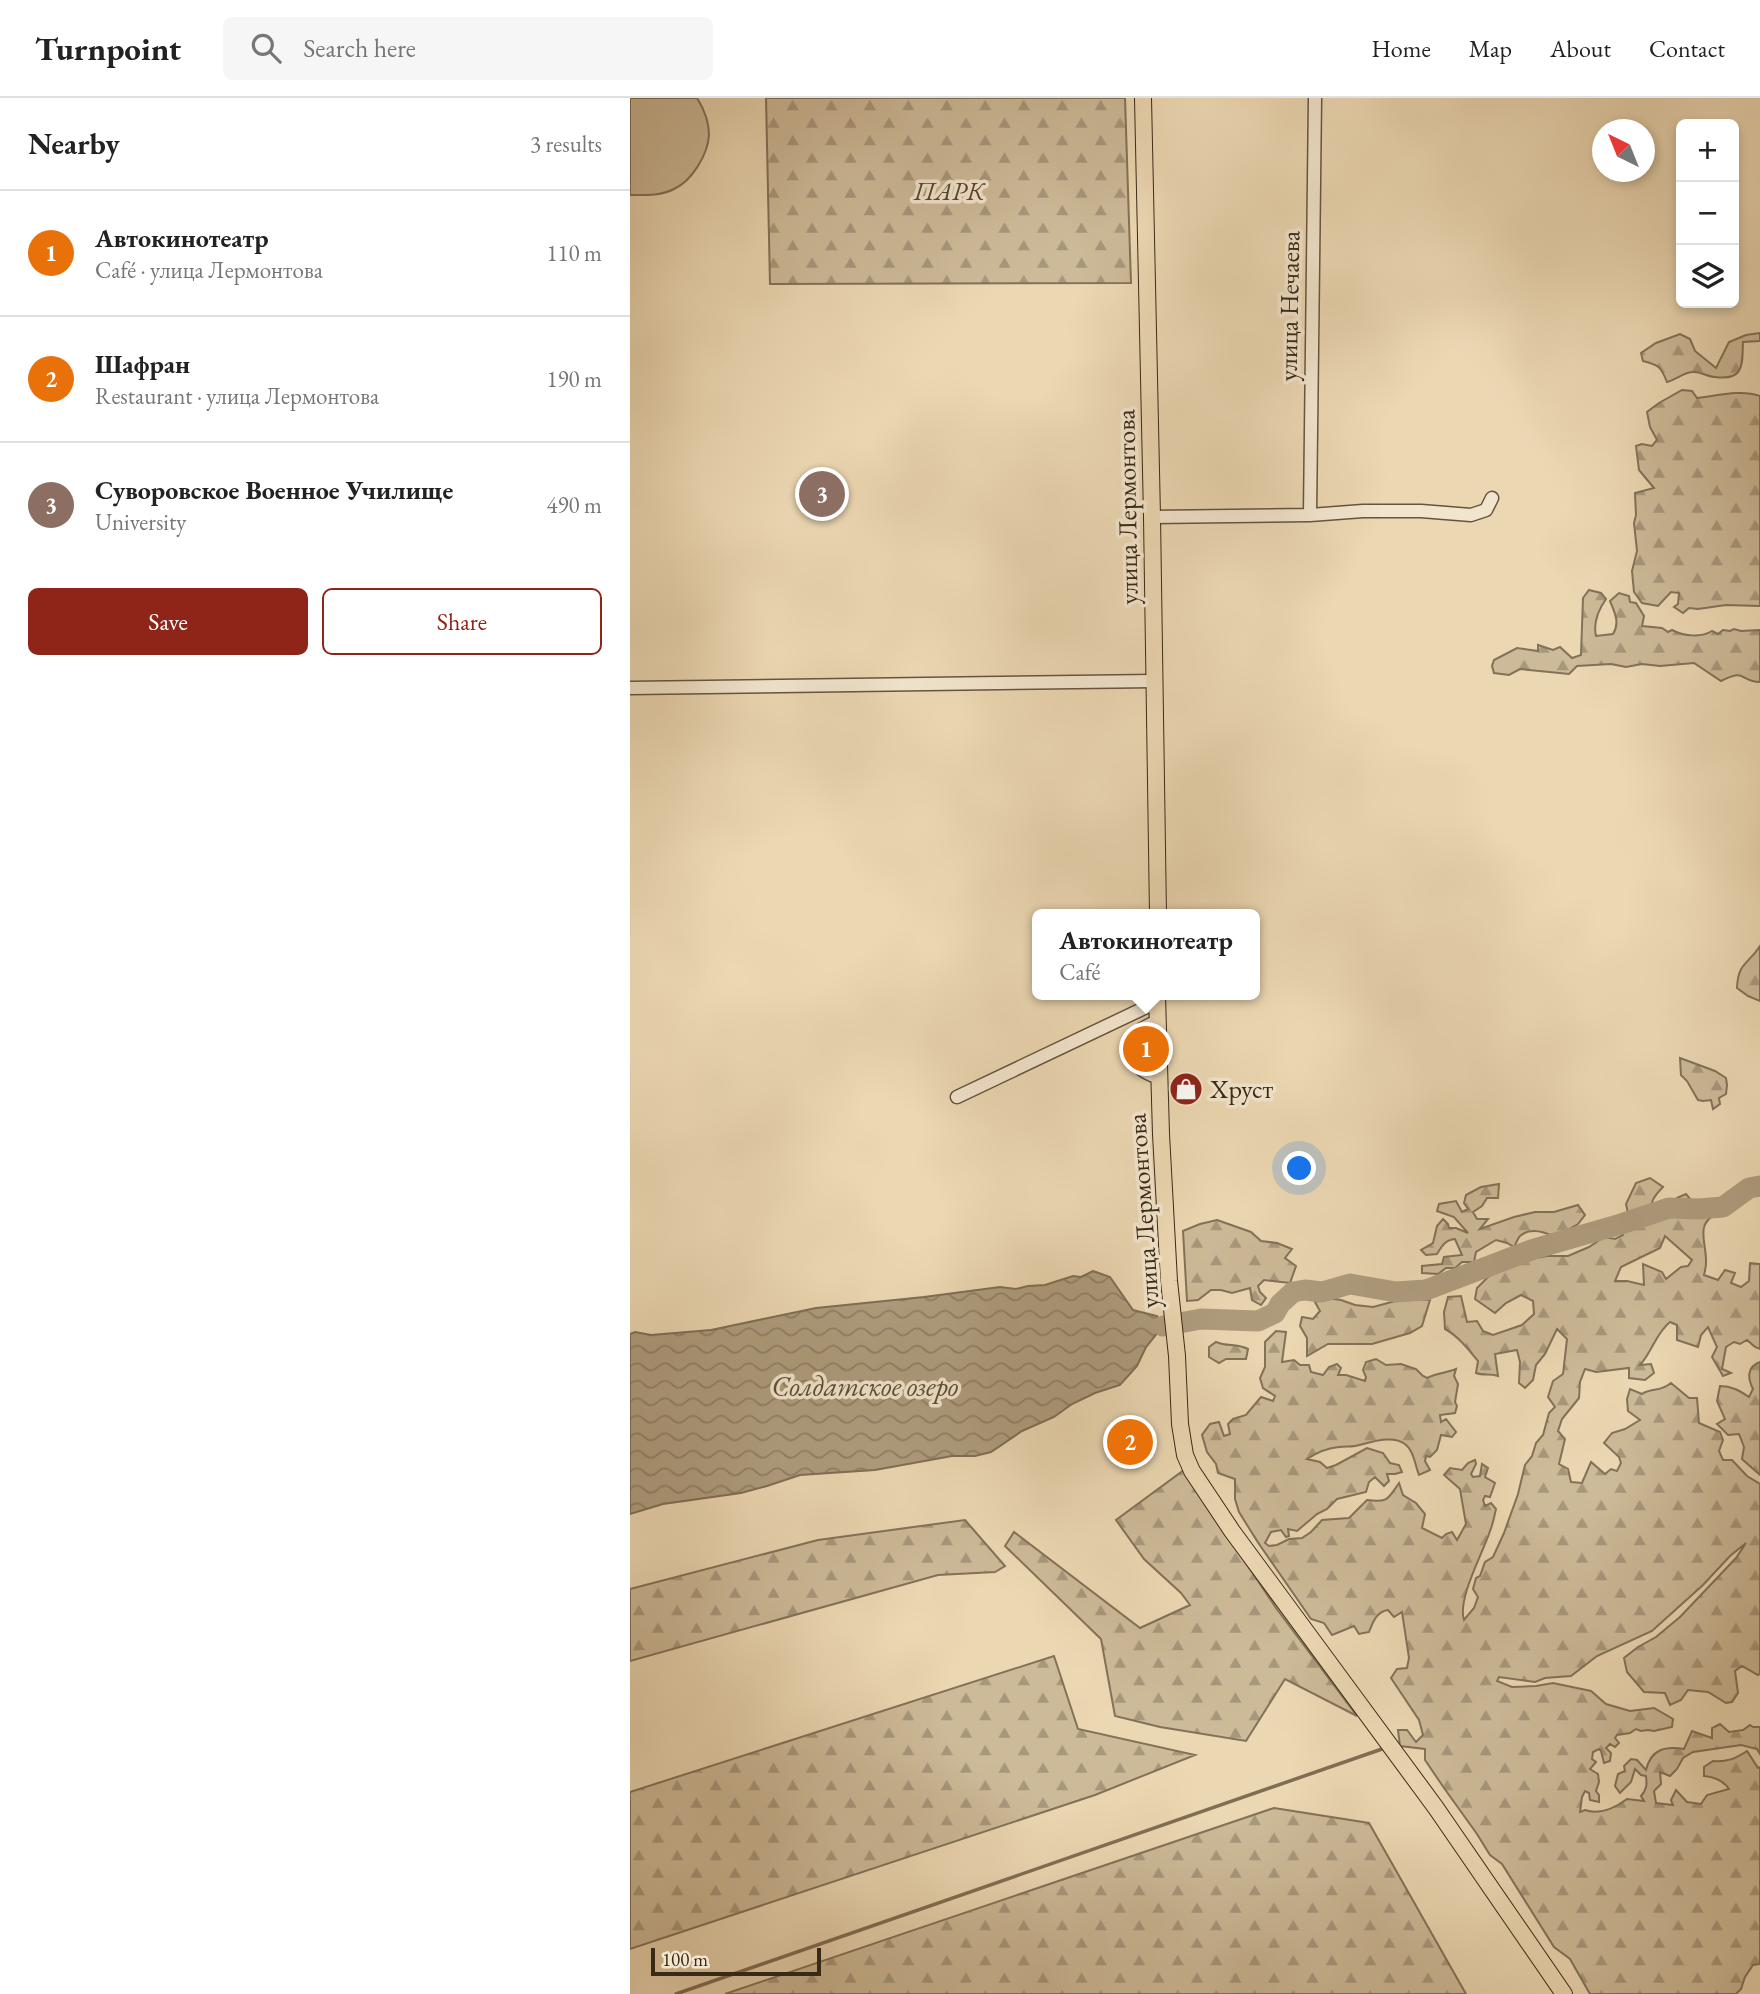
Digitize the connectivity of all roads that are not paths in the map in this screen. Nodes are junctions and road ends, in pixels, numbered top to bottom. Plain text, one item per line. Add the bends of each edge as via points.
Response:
1 (1143, 98) edge
2 (1315, 98) edge
3 (1492, 498) dead end
4 (1310, 515) junction
5 (1152, 517) junction
6 (1154, 681) junction
7 (630, 688) edge
8 (1158, 909) edge
9 (1153, 1000) edge
10 (1157, 1000) edge
11 (1157, 1021) junction
12 (1159, 1078) junction
13 (957, 1097) dead end
14 (1564, 1994) edge

1 - 5 main road, улица Лермонтова
2 - 4 street, улица Нечаева
3 - 4 street via 1486,510 1471,515 1421,511
4 - 5 street
5 - 6 main road, улица Лермонтова
6 - 7 street
6 - 8 main road, улица Лермонтова
9 - 13 street
10 - 11 main road, улица Лермонтова
11 - 12 main road, улица Лермонтова
11 - 12 street via 1140,1030 1130,1053 1145,1072
12 - 14 main road, улица Лермонтова via 1180,1424 1192,1471 1436,1808

